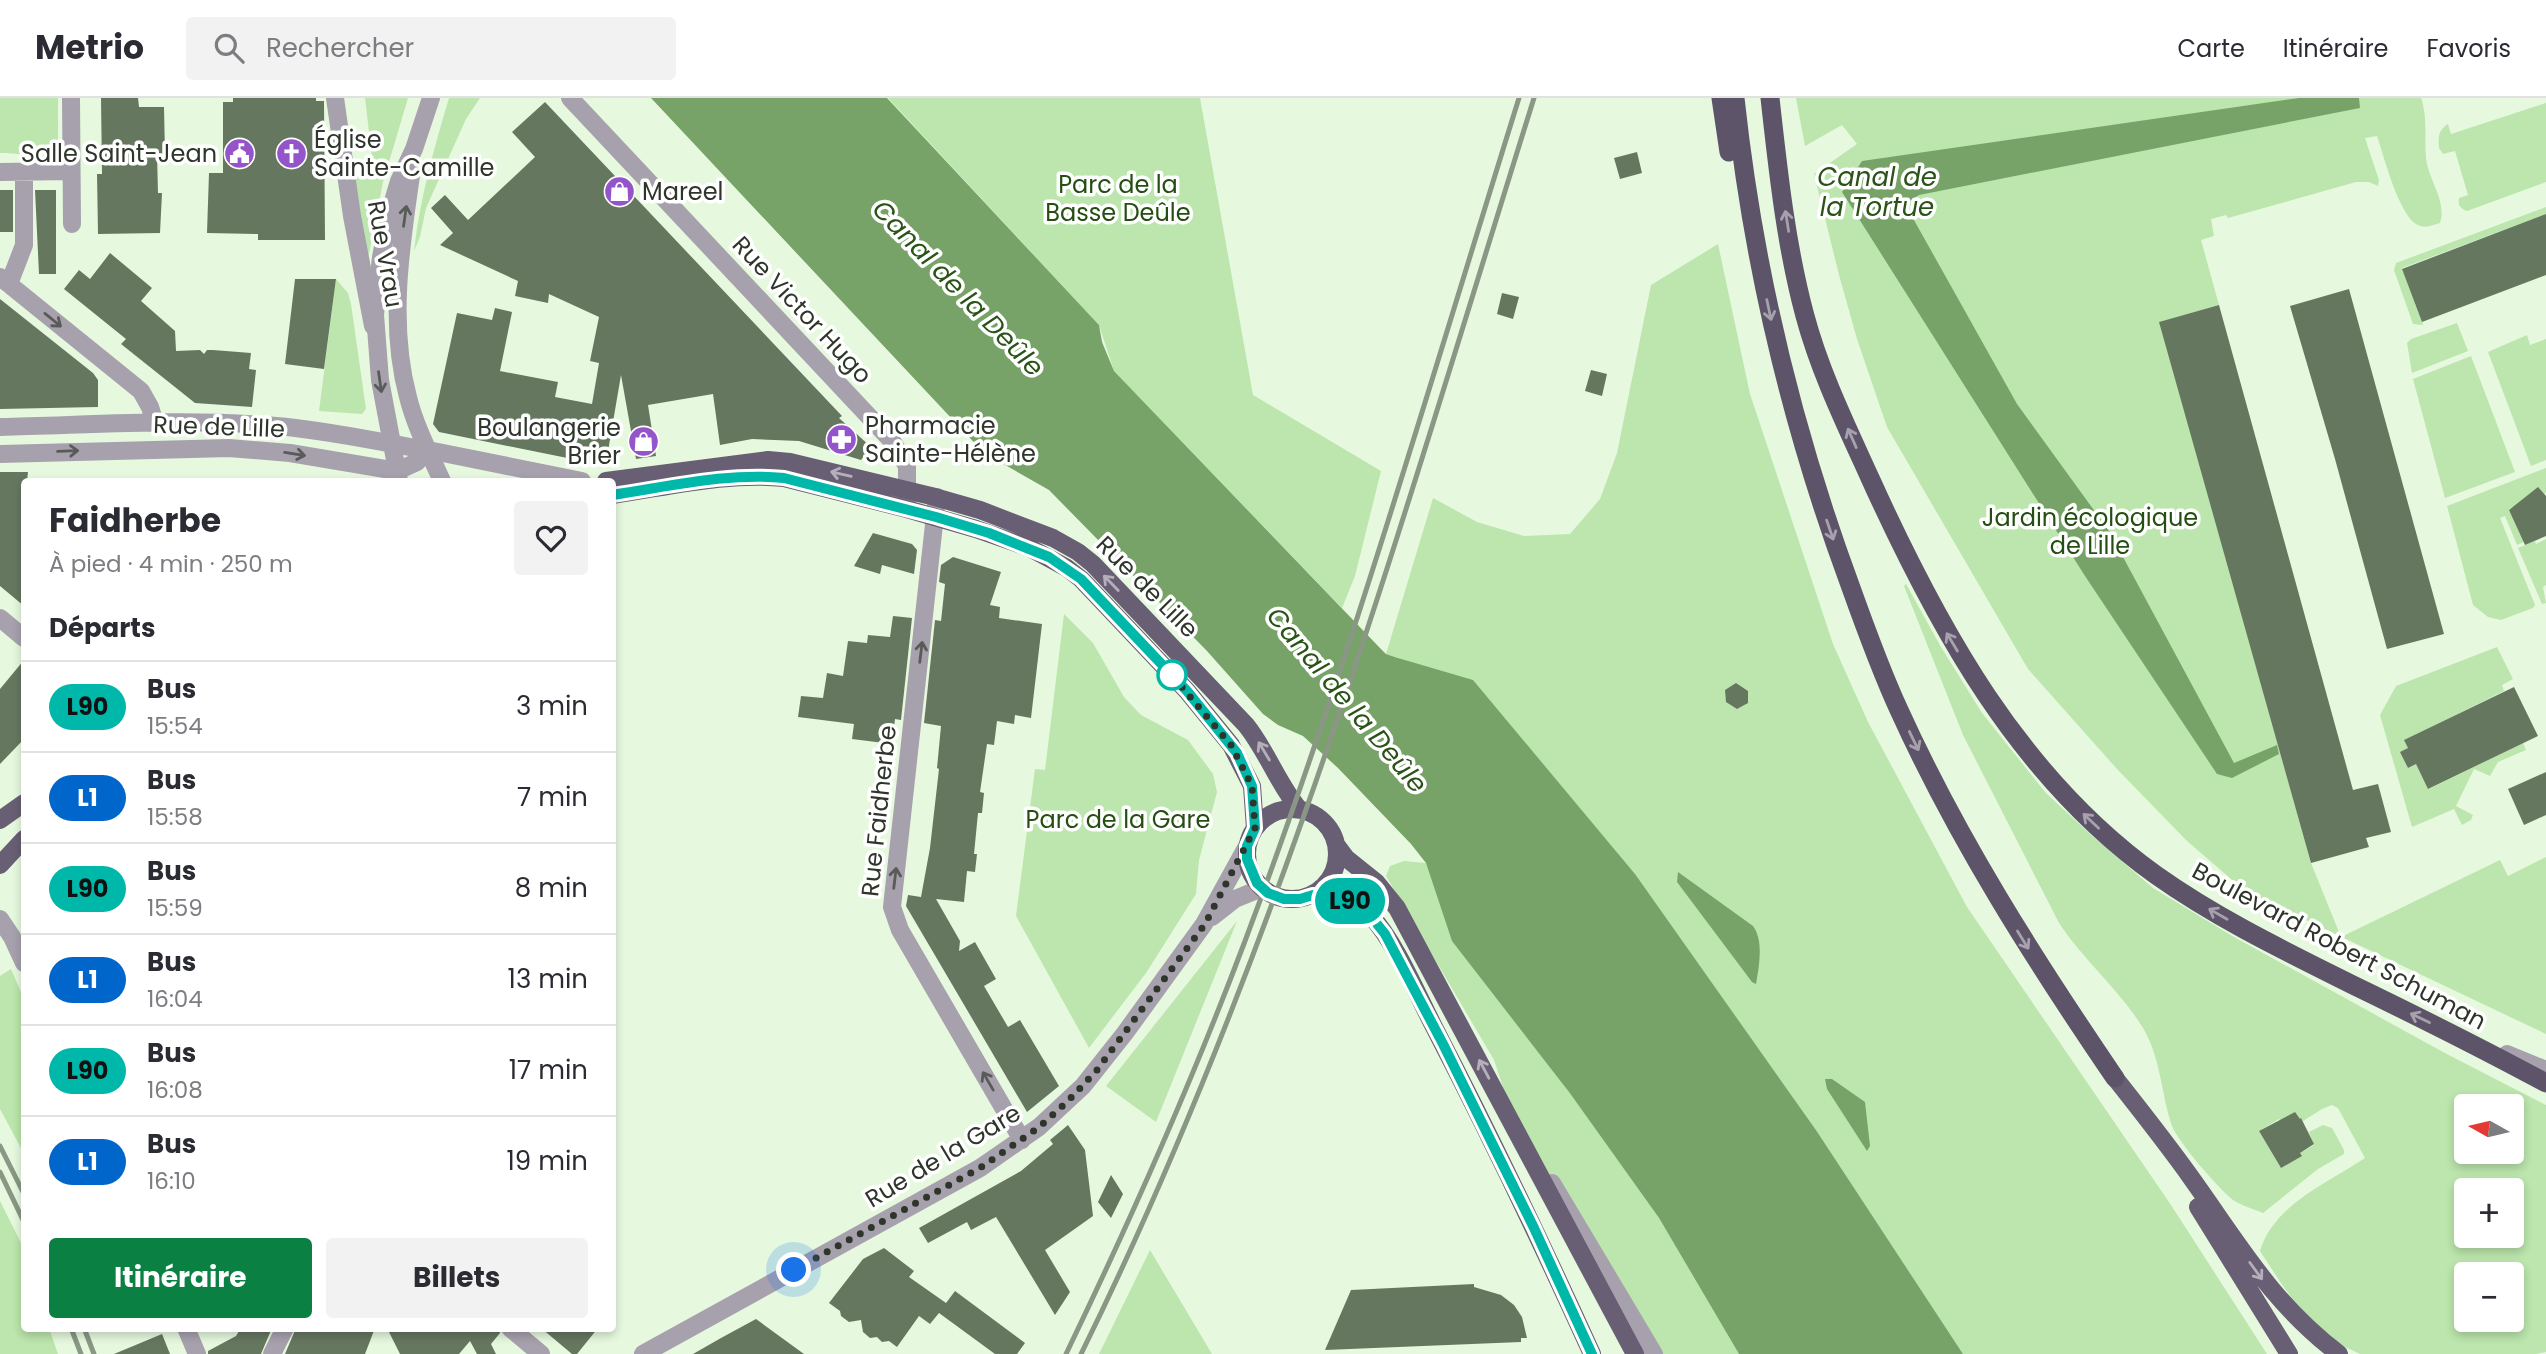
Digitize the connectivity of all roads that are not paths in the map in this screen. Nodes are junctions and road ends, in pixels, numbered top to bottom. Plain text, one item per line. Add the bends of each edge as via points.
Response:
1 (71, 98) edge
2 (335, 98) edge
3 (431, 98) edge
4 (570, 98) edge
5 (1721, 98) edge
6 (1735, 98) edge
7 (1770, 98) edge
8 (414, 149) junction
9 (71, 171) junction
10 (0, 172) edge
11 (24, 172) junction
12 (72, 224) dead end
13 (1762, 279) junction
14 (4, 281) edge
15 (375, 336) junction
16 (155, 424) junction
17 (0, 427) edge
18 (392, 444) junction
19 (428, 450) junction
20 (0, 454) edge
21 (400, 478) edge
22 (441, 478) edge
23 (567, 478) edge
24 (616, 480) edge
25 (908, 490) junction
26 (616, 494) edge
27 (937, 497) junction
28 (907, 509) junction
29 (936, 517) junction
30 (0, 618) edge
31 (21, 636) edge
32 (21, 805) edge
33 (1299, 809) junction
34 (0, 820) edge
35 (1255, 828) junction
36 (21, 842) edge
37 (1247, 846) junction
38 (1337, 846) junction
39 (0, 865) edge
40 (1262, 888) junction
41 (1313, 895) junction
42 (0, 919) edge
43 (1205, 924) junction
44 (21, 956) edge
45 (2461, 1038) junction
46 (2546, 1070) edge
47 (2115, 1077) junction
48 (2546, 1083) edge
49 (1517, 1129) junction
50 (1022, 1140) junction
51 (188, 1332) edge
52 (283, 1332) edge
53 (515, 1332) edge
54 (197, 1354) edge
55 (272, 1354) edge
56 (541, 1354) edge
57 (643, 1354) edge
58 (1592, 1354) edge
59 (1635, 1354) edge
60 (1654, 1354) edge
61 (2289, 1354) edge
62 (2339, 1354) edge

1 - 9 street
2 - 15 street, Rue Vrau
3 - 8 street
4 - 25 street, Rue Victor Hugo via 892,441 907,466
5 - 13 highway via 1744,227
6 - 13 highway
45 -> 7 highway, Boulevard Robert Schuman via 2252,934 2171,885 2087,817 2017,739 1979,687 1926,594 1819,361 1798,281
8 - 15 street via 399,181 385,237
19 -> 8 street via 407,396 399,345 398,278
9 - 11 street
9 - 12 street
10 - 11 street
11 - 14 street via 24,245
13 -> 47 highway via 1808,461 1890,690 1990,887
14 -> 16 street via 141,391
15 -> 18 street
16 - 17 street, Rue de Lille
16 - 18 street, Rue de Lille via 275,426
18 - 19 street, Rue de Lille
18 - 21 street
19 - 21 street
19 - 22 street
19 - 23 street, Rue de Lille
20 -> 21 street, Rue de Lille via 229,448 290,453
25 -> 24 main road, Rue de Lille via 779,460
25 - 27 main road, Rue de Lille
25 - 28 street, Rue Victor Hugo
26 - 28 main road, Rue de Lille via 765,476
27 - 29 street, Rue Faidherbe
33 -> 27 main road, Rue de Lille via 1246,725 1078,552 1036,530
28 - 29 main road, Rue de Lille
29 - 35 main road, Rue de Lille via 1030,548 1081,579 1187,691 1237,753 1252,786
50 -> 29 street, Rue Faidherbe via 900,930 892,907
30 - 31 street
32 - 34 main road
33 - 35 main road via 1274,812
33 - 38 main road via 1324,822
35 - 37 main road
36 - 39 main road
37 - 40 main road via 1250,872
37 - 43 street, Rue de la Gare
38 - 41 main road via 1334,871
49 -> 38 main road via 1397,908
40 - 41 main road via 1284,899
40 - 43 street, Rue de la Gare via 1235,899
41 - 58 main road via 1361,907 1385,934 1533,1226
42 - 44 street
43 - 50 street, Rue de la Gare via 1097,1070
45 - 46 street
45 - 48 highway, Boulevard Robert Schuman
47 - 61 main road
47 -> 62 main road via 2265,1284 2301,1324
49 - 59 main road
49 - 60 street
50 - 57 street, Rue de la Gare via 980,1168
51 - 54 street
52 - 55 street
53 - 56 street

